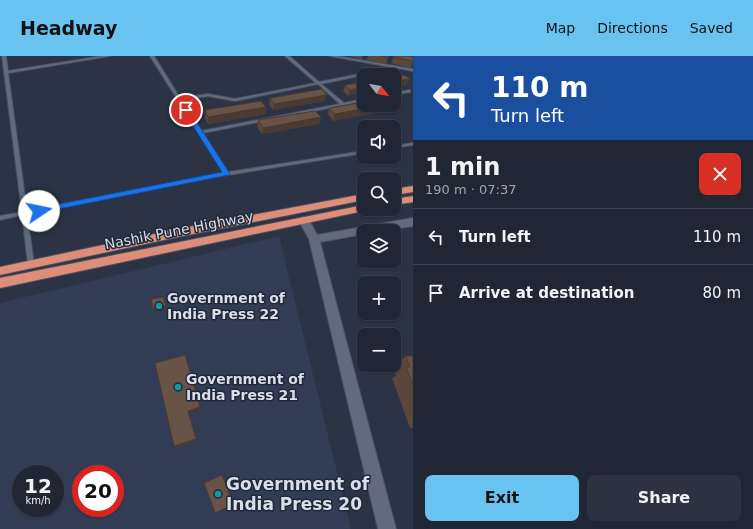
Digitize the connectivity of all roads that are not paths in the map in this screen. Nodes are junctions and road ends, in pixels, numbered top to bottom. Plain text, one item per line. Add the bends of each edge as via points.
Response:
1 (4, 56) edge
2 (108, 56) edge
3 (152, 56) edge
4 (287, 56) edge
5 (332, 56) edge
6 (413, 70) edge
7 (6, 72) junction
8 (357, 76) edge
9 (319, 83) junction
10 (409, 91) dead end
11 (401, 93) edge
12 (179, 99) junction
13 (357, 101) edge
14 (343, 104) junction
15 (200, 132) junction
16 (413, 144) edge
17 (401, 146) edge
18 (357, 153) edge
19 (227, 174) junction
20 (413, 189) edge
21 (401, 191) edge
22 (357, 199) edge
23 (413, 199) edge
24 (401, 201) edge
25 (357, 210) edge
26 (24, 214) junction
27 (0, 218) edge
28 (304, 221) junction
29 (413, 222) edge
30 (314, 239) junction
31 (31, 264) junction
32 (0, 271) edge
33 (0, 283) edge
34 (387, 529) edge

1 - 7 lane
2 - 7 lane
3 - 12 lane
4 - 9 lane
5 - 6 lane
7 - 26 lane
8 - 9 lane
9 - 12 lane via 235,100 208,94
9 - 14 lane
10 - 11 lane
12 - 15 lane
13 - 14 lane
14 - 15 lane
15 - 19 lane
16 - 17 lane
18 - 19 lane
19 - 26 lane
20 - 21 highway
22 - 31 highway, Nashik Pune Highway
23 - 24 highway
25 - 28 highway, Nashik Pune Highway
26 - 27 lane
26 - 31 lane
28 - 30 street
28 - 33 highway, Nashik Pune Highway
29 - 30 street
30 - 34 street
31 - 32 highway, Nashik Pune Highway

